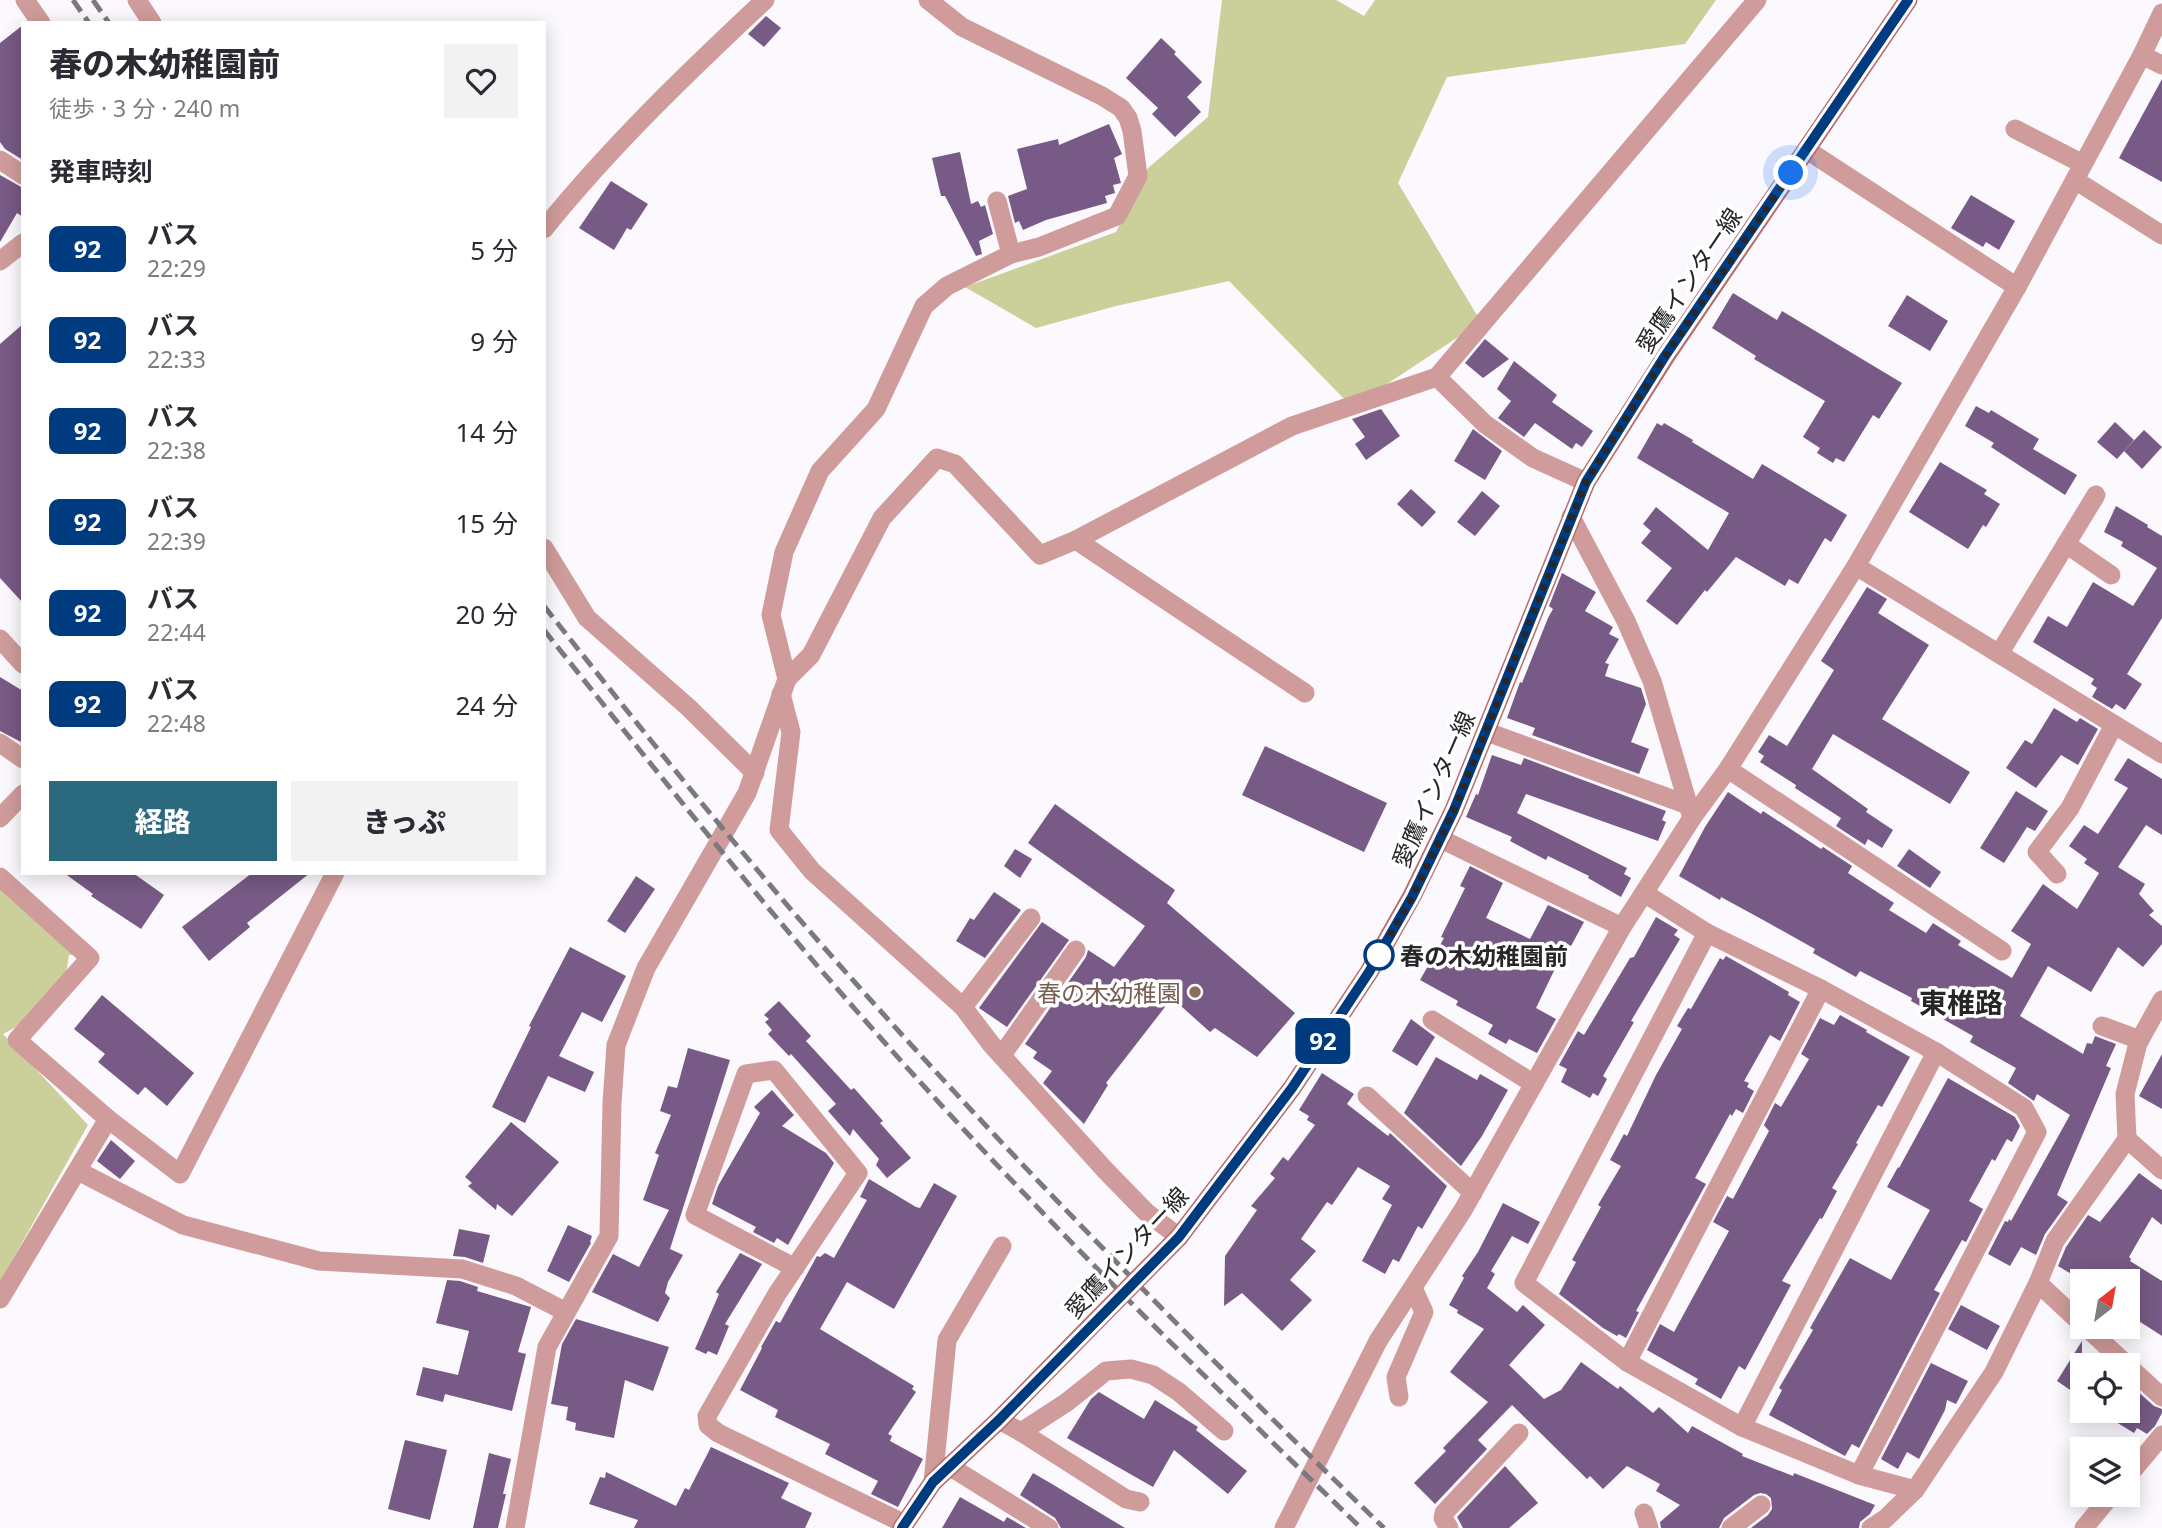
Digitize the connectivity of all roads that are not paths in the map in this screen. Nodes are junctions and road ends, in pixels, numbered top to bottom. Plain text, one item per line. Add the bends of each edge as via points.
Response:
1 (25, 0) edge
2 (137, 0) edge
3 (765, 0) edge
4 (928, 0) edge
5 (1758, 0) edge
6 (1908, 0) edge
7 (2162, 13) edge
8 (40, 21) edge
9 (151, 21) edge
10 (2142, 55) junction
11 (2162, 65) edge
12 (2015, 129) dead end
13 (1807, 150) junction
14 (0, 160) edge
15 (2079, 172) junction
16 (21, 175) edge
17 (997, 201) dead end
18 (546, 227) edge
19 (2162, 235) edge
20 (21, 245) edge
21 (1011, 254) junction
22 (0, 261) edge
23 (2017, 287) junction
24 (1437, 377) junction
25 (1586, 482) junction
26 (2096, 495) dead end
27 (1571, 517) junction
28 (1076, 540) junction
29 (2066, 544) junction
30 (546, 551) edge
31 (1856, 566) junction
32 (2111, 575) dead end
33 (0, 639) edge
34 (1999, 654) junction
35 (21, 662) edge
36 (784, 686) junction
37 (1305, 693) dead end
38 (2114, 724) junction
39 (1487, 732) junction
40 (0, 743) edge
41 (2162, 754) edge
42 (21, 758) edge
43 (1728, 769) junction
44 (755, 773) junction
45 (21, 796) edge
46 (1690, 812) junction
47 (0, 818) edge
48 (1441, 839) junction
49 (2057, 874) dead end
50 (334, 875) edge
51 (0, 877) edge
52 (1644, 893) junction
53 (1031, 918) dead end
54 (1622, 927) junction
55 (1707, 933) junction
56 (1076, 950) dead end
57 (2002, 951) dead end
58 (1821, 989) junction
59 (962, 1007) junction
60 (2160, 1009) edge
61 (1432, 1020) dead end
62 (2102, 1026) dead end
63 (2140, 1040) junction
64 (1936, 1052) junction
65 (1002, 1055) junction
66 (1534, 1084) junction
67 (1367, 1096) dead end
68 (108, 1119) junction
69 (2126, 1139) junction
70 (2162, 1170) edge
71 (79, 1171) junction
72 (1473, 1193) junction
73 (1179, 1237) junction
74 (1002, 1246) dead end
75 (795, 1268) junction
76 (2038, 1283) junction
77 (1413, 1288) junction
78 (0, 1298) edge
79 (566, 1312) junction
80 (2070, 1312) edge
81 (2099, 1339) edge
82 (2114, 1353) edge
83 (1627, 1363) junction
84 (2140, 1377) edge
85 (1399, 1397) dead end
86 (2162, 1397) edge
87 (999, 1420) junction
88 (1742, 1427) junction
89 (1224, 1431) dead end
90 (1021, 1432) junction
91 (1519, 1433) dead end
92 (2162, 1435) edge
93 (2140, 1462) edge
94 (949, 1466) junction
95 (1859, 1475) junction
96 (933, 1482) junction
97 (1915, 1490) junction
98 (1140, 1502) dead end
99 (1761, 1505) dead end
100 (2101, 1507) edge
101 (904, 1526) edge
102 (515, 1528) edge
103 (1049, 1528) edge
104 (1284, 1528) edge
105 (1449, 1528) edge
106 (1731, 1528) edge
107 (1871, 1528) edge
108 (2084, 1528) edge

1 - 8 street
2 - 9 street
3 - 18 street via 677,82
4 - 21 street via 962,27 1111,102 1128,118 1138,176 1117,216
5 - 24 street
6 - 13 main road, 愛鷹インター線
7 - 10 street
10 - 11 street
10 - 15 street
12 - 15 street
13 - 23 street
13 - 25 main road, 愛鷹インター線 via 1665,356
14 - 16 street
15 - 19 street
15 - 23 street
17 - 21 street
20 - 22 street
21 - 36 street via 947,286 924,306 876,409 820,471 784,552 771,615
23 - 31 street
24 - 25 street via 1485,424 1533,458
24 - 28 street via 1292,426
25 - 27 main road, 愛鷹インター線
26 - 29 street
27 - 39 main road, 愛鷹インター線
27 - 46 street via 1652,681
28 - 36 street via 1040,555 955,464 937,458 881,518 811,655
28 - 37 street
29 - 32 street
29 - 34 street
30 - 44 street via 587,618
31 - 34 street
31 - 43 street
33 - 35 street
34 - 38 street
36 - 44 street
36 - 59 street via 791,732 779,830 812,871
38 - 41 street
38 - 49 street via 2070,808 2038,852
39 - 46 street
39 - 48 main road, 愛鷹インター線
40 - 42 street
43 - 46 street
43 - 57 street
44 - 79 street via 646,968 616,1045 610,1236
45 - 47 street
46 - 52 street
48 - 54 street
48 - 73 main road, 愛鷹インター線 via 1369,972 1292,1088
50 - 68 street via 180,1174
51 - 68 street via 90,958 17,1040
52 - 54 street
52 - 55 street
53 - 59 street
54 - 66 street
55 - 58 street
55 - 83 street via 1524,1283
56 - 65 street
58 - 64 street
58 - 83 street
59 - 65 street
60 - 63 street
61 - 66 street
62 - 63 street
63 - 69 street via 2125,1094
64 - 88 street
64 - 95 street via 2024,1108 2037,1132
65 - 73 street via 1138,1204
66 - 72 street
67 - 72 street
68 - 71 street
69 - 70 street
69 - 76 street via 2055,1241
71 - 78 street
71 - 79 street via 183,1225 319,1261 462,1269 516,1286
72 - 77 street
73 - 87 main road, 愛鷹インター線, bridge
74 - 96 street via 947,1340
75 - 75 street via 695,1215 746,1074 774,1070 858,1173
75 - 101 street via 720,1391 707,1416 708,1425
76 - 80 street
76 - 97 street via 1994,1372
77 - 85 street via 1424,1312 1396,1377
77 - 104 street via 1378,1341
79 - 102 street via 547,1347
81 - 82 street
83 - 88 street
84 - 86 street
87 - 90 street
87 - 94 main road, 愛鷹インター線
88 - 95 street
89 - 90 street via 1179,1392 1153,1375 1130,1369 1106,1371
90 - 98 street via 1126,1499
91 - 105 street via 1444,1513
92 - 93 street
94 - 96 main road, 愛鷹インター線
94 - 103 street
95 - 97 street
96 - 101 main road, 愛鷹インター線
97 - 107 street
99 - 106 street
100 - 108 street

